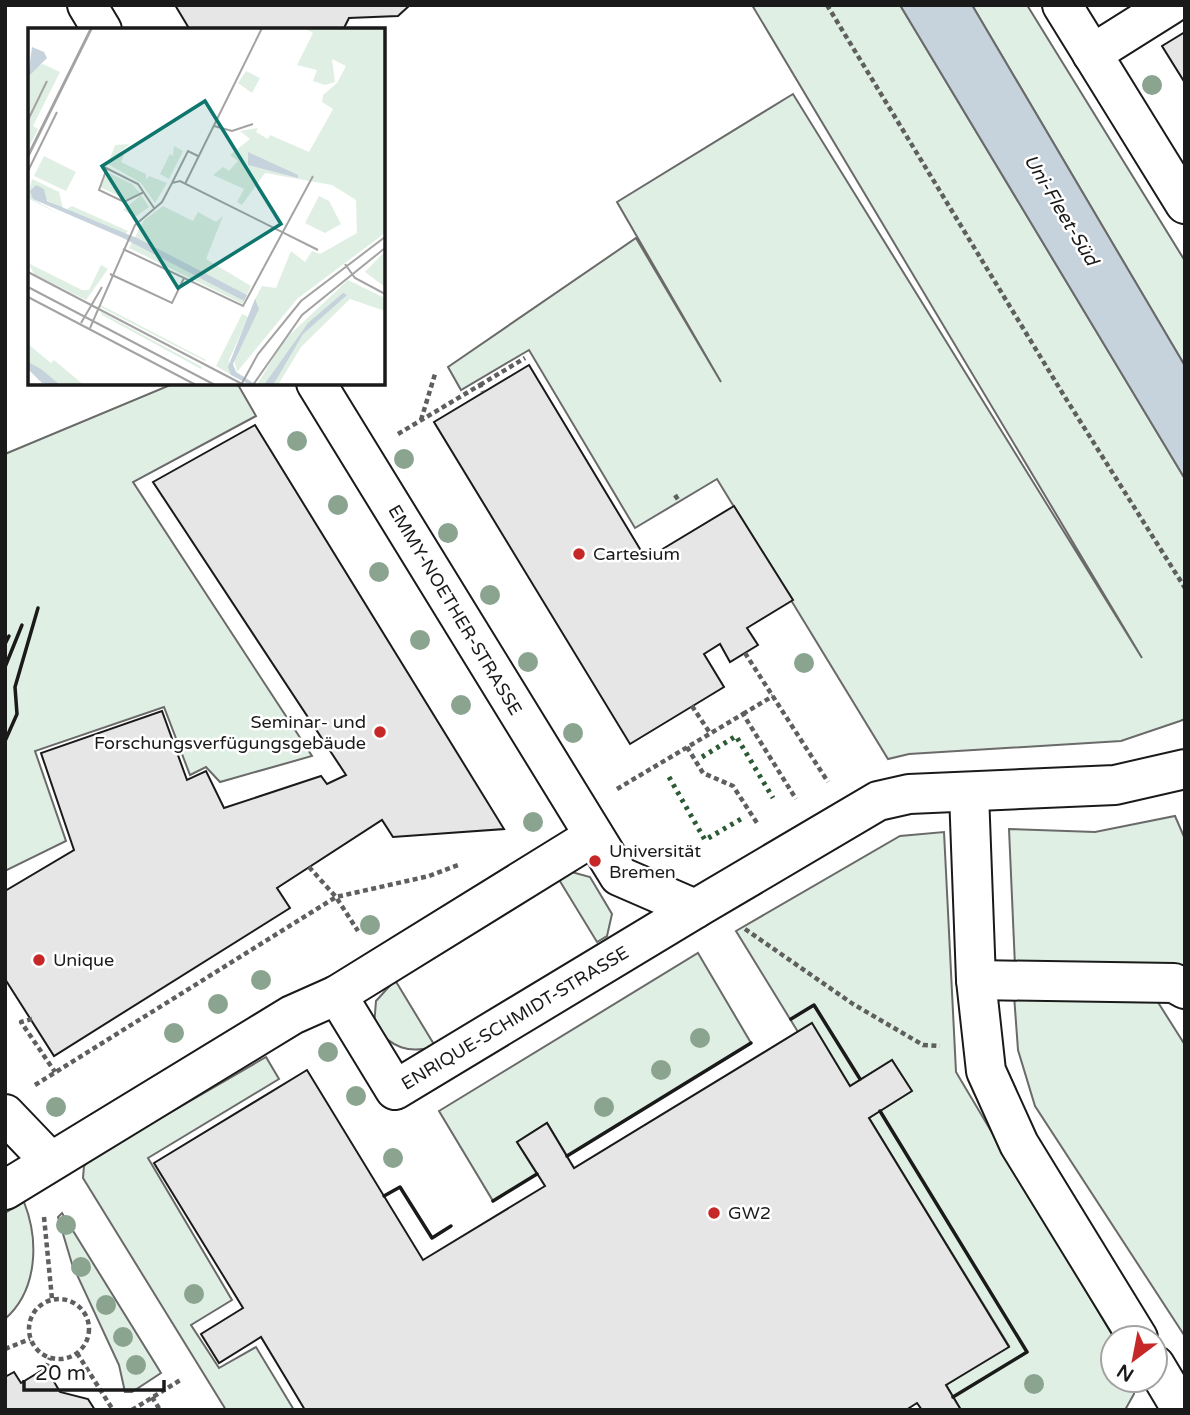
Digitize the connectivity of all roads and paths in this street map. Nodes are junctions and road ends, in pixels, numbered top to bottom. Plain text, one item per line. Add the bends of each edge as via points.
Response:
1 (87, 5) edge
2 (827, 5) edge
3 (1062, 5) edge
4 (1170, 5) edge
5 (101, 28) edge
6 (1092, 54) junction
7 (1185, 204) edge
8 (525, 358) dead end
9 (436, 374) dead end
10 (317, 385) edge
11 (480, 385) junction
12 (483, 392) dead end
13 (420, 422) junction
14 (362, 456) junction
15 (675, 495) dead end
16 (679, 501) dead end
17 (1185, 588) edge
18 (745, 653) dead end
19 (773, 696) junction
20 (692, 706) dead end
21 (743, 714) dead end
22 (710, 733) dead end
23 (687, 747) dead end
24 (1185, 769) edge
25 (969, 793) junction
26 (850, 817) junction
27 (594, 836) junction
28 (780, 858) junction
29 (309, 867) dead end
30 (336, 897) junction
31 (701, 905) junction
32 (382, 967) junction
33 (976, 980) junction
34 (1185, 989) edge
35 (337, 995) junction
36 (32, 1019) dead end
37 (982, 1047) junction
38 (55, 1072) junction
39 (33, 1086) dead end
40 (5, 1114) edge
41 (50, 1161) junction
42 (5, 1190) edge
43 (52, 1299) junction
44 (1129, 1324) edge
45 (30, 1339) junction
46 (5, 1349) edge
47 (77, 1353) junction
48 (50, 1358) junction
49 (46, 1368) dead end
50 (1169, 1372) edge
51 (182, 1378) dead end
52 (152, 1397) junction
53 (113, 1410) edge
54 (132, 1410) edge
55 (160, 1410) edge
56 (1182, 1410) edge

1 - 5 street
2 - 17 path
3 - 6 street
4 - 6 street
6 - 7 street
8 - 11 path
9 - 13 path
10 - 14 street, EMMY-NOETHER-STRASSE
11 - 12 path
11 - 13 path
13 - 14 path
14 - 27 street, EMMY-NOETHER-STRASSE
15 - 16 path
18 - 19 path
19 - 21 path
19 - 26 path
20 - 22 path
23 - 28 path via 703,773 733,786
24 - 25 street, ENRIQUE-SCHMIDT-STRASSE via 1115,785
25 - 26 street, ENRIQUE-SCHMIDT-STRASSE via 909,793 878,801
25 - 33 street
26 - 28 street, ENRIQUE-SCHMIDT-STRASSE
27 - 31 street via 620,876
27 - 32 street
28 - 31 street, ENRIQUE-SCHMIDT-STRASSE
29 - 30 path
30 - 32 path
30 - 38 path
31 - 35 street, ENRIQUE-SCHMIDT-STRASSE via 395,1090
31 - 37 path via 923,1045
32 - 35 street
33 - 34 street via 1174,983
33 - 37 street
35 - 41 street via 292,1015
36 - 38 path via 22,1022
37 - 44 street via 986,1071 1018,1144
38 - 39 path
40 - 41 street
41 - 42 street
41 - 43 path via 43,1200
43 - 45 path via 37,1307 29,1322
43 - 47 path via 69,1300 82,1309 89,1324 87,1339
45 - 46 path
45 - 48 path
47 - 48 path
47 - 53 path
48 - 49 path
50 - 56 street
51 - 52 path
52 - 54 path
52 - 55 path

